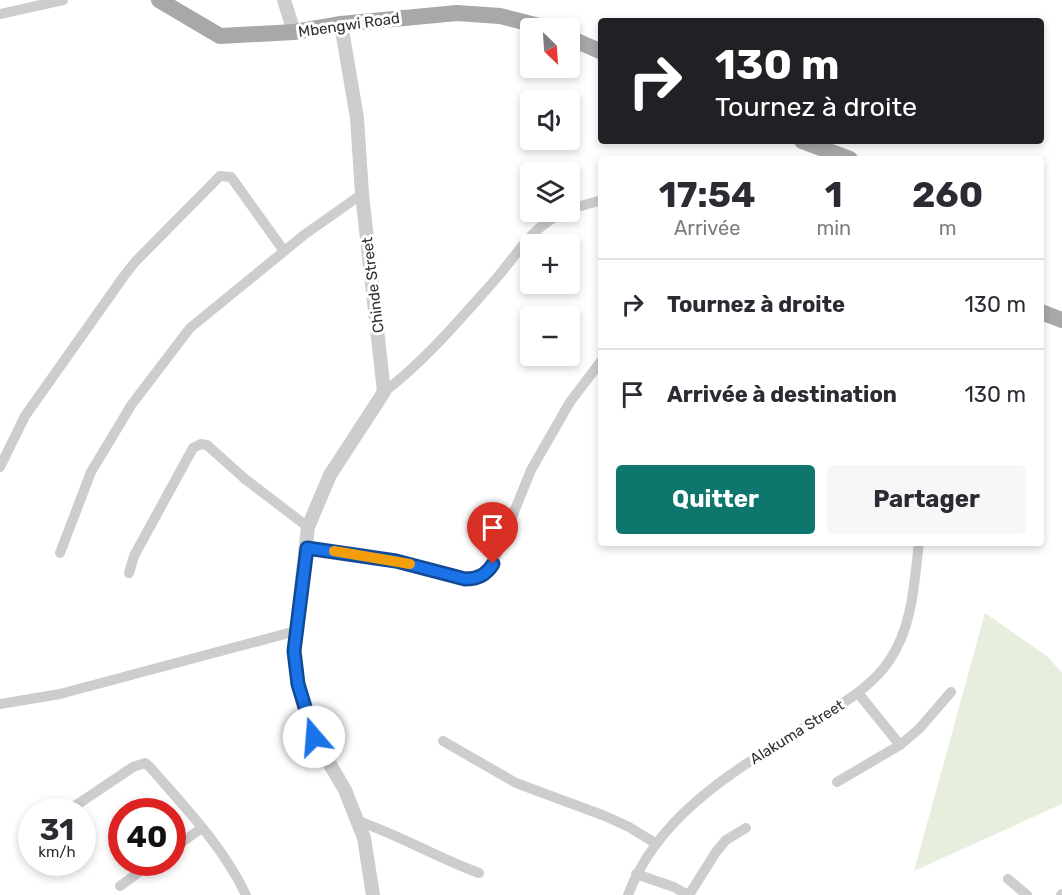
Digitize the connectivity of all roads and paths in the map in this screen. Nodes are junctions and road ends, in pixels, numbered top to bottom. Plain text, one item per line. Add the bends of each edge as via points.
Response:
1 (63, 0) edge
2 (159, 0) edge
3 (284, 0) edge
4 (0, 14) edge
5 (520, 21) edge
6 (341, 24) junction
7 (294, 32) junction
8 (580, 42) edge
9 (598, 50) edge
10 (810, 144) edge
11 (842, 156) edge
12 (362, 194) junction
13 (598, 201) edge
14 (580, 206) edge
15 (544, 222) edge
16 (284, 251) junction
17 (1044, 313) edge
18 (1062, 320) edge
19 (598, 365) edge
20 (384, 392) junction
21 (0, 467) edge
22 (308, 527) junction
23 (919, 546) edge
24 (307, 548) junction
25 (60, 554) dead end
26 (129, 573) dead end
27 (296, 631) junction
28 (951, 692) dead end
29 (858, 693) junction
30 (0, 704) edge
31 (443, 741) dead end
32 (900, 746) junction
33 (837, 782) dead end
34 (87, 798) edge
35 (358, 820) junction
36 (202, 828) junction
37 (747, 828) dead end
38 (186, 839) edge
39 (655, 843) junction
40 (479, 873) dead end
41 (636, 874) junction
42 (134, 876) edge
43 (1008, 879) dead end
44 (120, 886) dead end
45 (246, 895) edge
46 (373, 895) edge
47 (628, 895) edge
48 (688, 895) edge
49 (1027, 895) edge

1 - 4 street
2 - 7 main road, Mbengwi Road via 220,36
3 - 7 street
5 - 6 main road, Mbengwi Road via 457,13
6 - 7 main road, Mbengwi Road
6 - 12 street, Chinde Street via 357,118
8 - 9 main road
10 - 11 main road
12 - 16 street
12 - 20 street, Chinde Street
13 - 14 street
15 - 20 street via 426,356
16 - 21 street via 231,177 220,176 124,276 25,416
16 - 25 street via 190,328 132,404 91,472
17 - 18 main road
19 - 24 street via 570,402 531,470 493,564 483,575 465,579 396,561
20 - 22 street via 330,475
22 - 24 street
22 - 26 street via 207,444 201,444 193,448 134,556
23 - 29 street, Alakuma Street via 905,629 888,662
24 - 27 street
27 - 30 street via 60,694
27 - 35 street via 298,684 314,737
28 - 32 street
29 - 32 street
29 - 39 street, Alakuma Street via 715,784
31 - 39 street via 516,783 605,816
32 - 33 street
34 - 36 street via 145,763
35 - 40 street
35 - 46 street
36 - 38 street
36 - 45 street
37 - 48 street via 726,840
39 - 41 street, Alakuma Street
41 - 47 street, Alakuma Street
41 - 48 street
42 - 44 street
43 - 49 street

